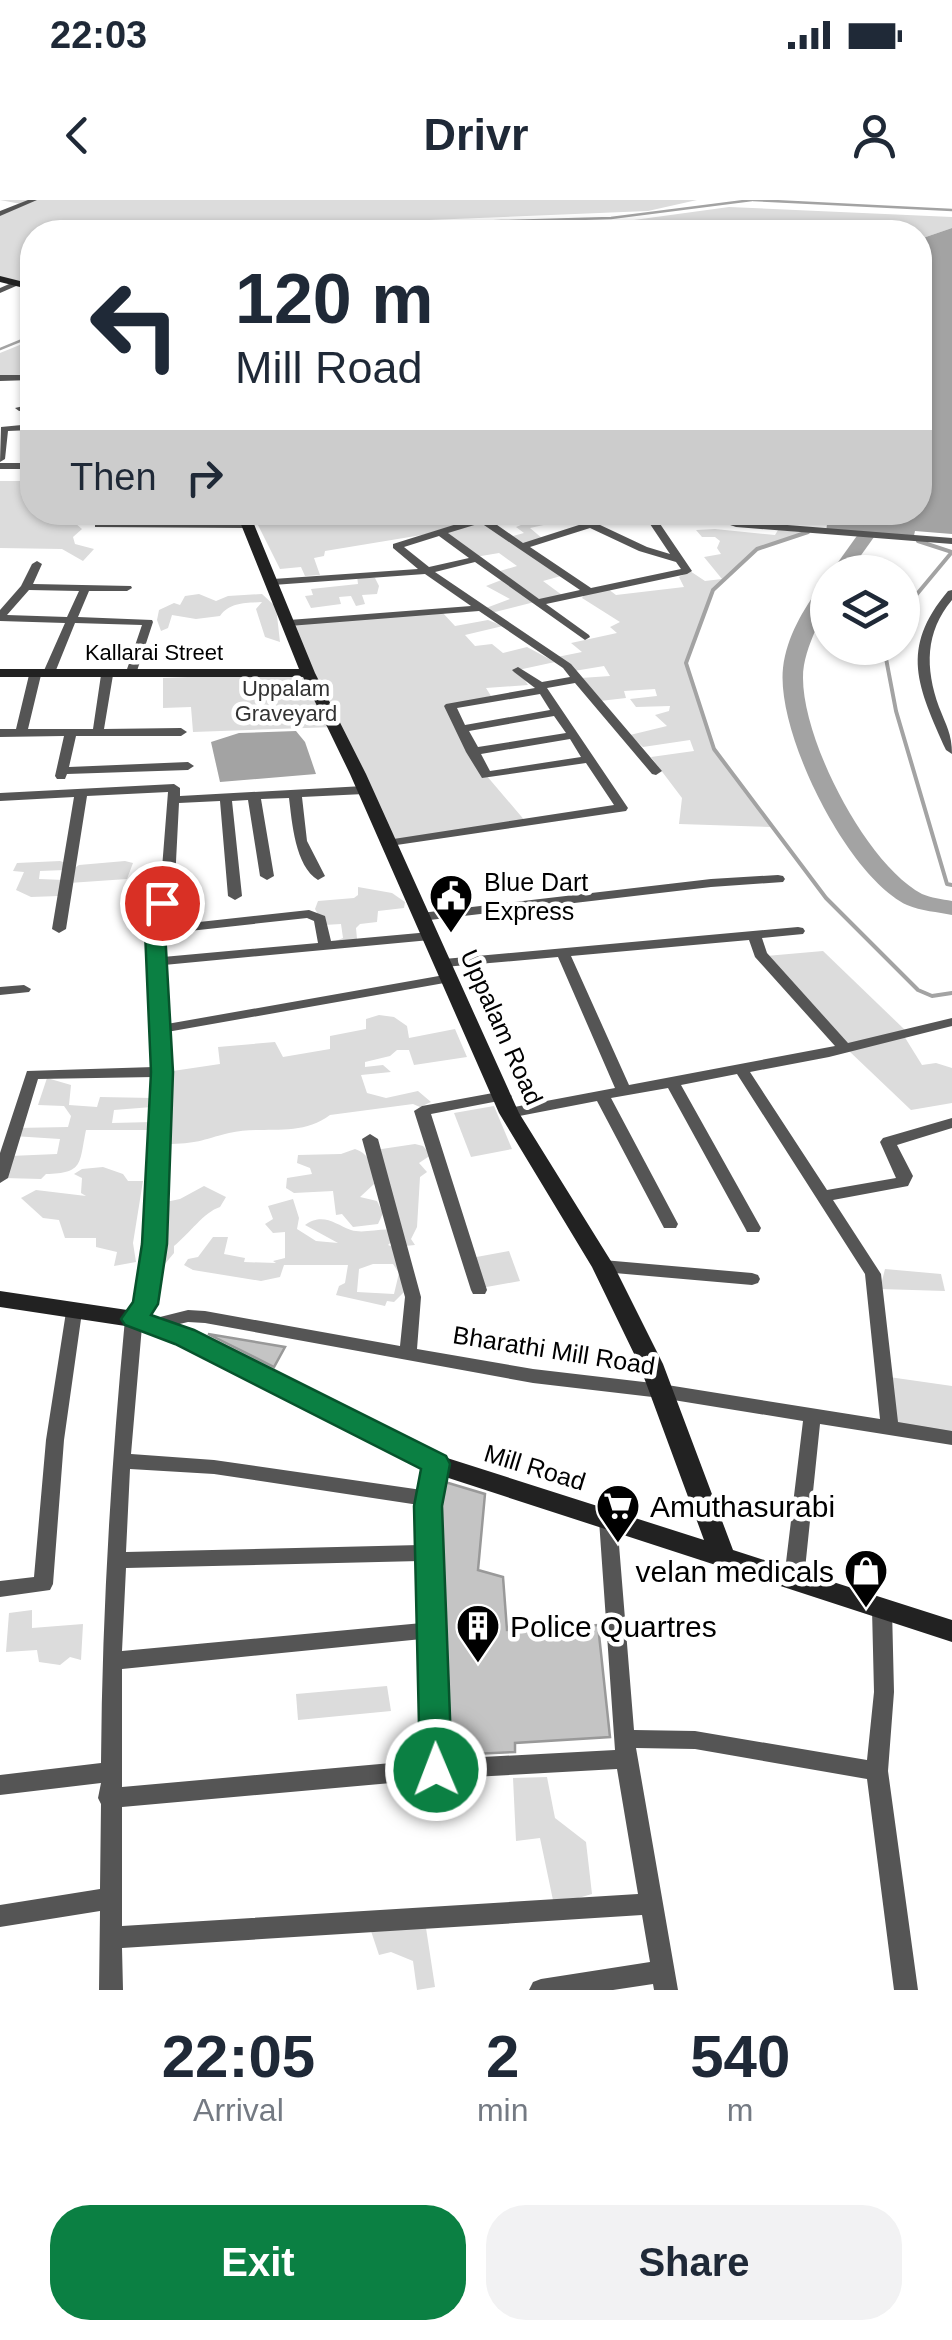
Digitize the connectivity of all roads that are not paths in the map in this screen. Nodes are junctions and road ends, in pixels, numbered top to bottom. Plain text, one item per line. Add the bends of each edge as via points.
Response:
1 (34, 200) edge
2 (0, 214) edge
3 (0, 278) edge
4 (19, 283) joint
5 (0, 290) edge
6 (20, 428) edge
7 (0, 463) edge
8 (248, 525) edge
9 (465, 525) edge
10 (491, 525) edge
11 (655, 525) edge
12 (752, 525) edge
13 (589, 526) joint
14 (440, 532) junction
15 (952, 541) edge
16 (523, 546) junction
17 (677, 558) junction
18 (477, 559) junction
19 (37, 564) dead end
20 (426, 571) junction
21 (273, 582) junction
22 (26, 587) junction
23 (85, 588) junction
24 (127, 588) dead end
25 (588, 590) junction
26 (952, 594) edge
27 (539, 602) junction
28 (480, 608) junction
29 (0, 617) edge
30 (72, 620) junction
31 (290, 622) junction
32 (585, 638) dead end
33 (518, 670) dead end
34 (308, 672) junction
35 (0, 673) edge
36 (107, 674) junction
37 (41, 675) junction
38 (131, 676) junction
39 (577, 678) junction
40 (541, 688) junction
41 (557, 712) junction
42 (460, 729) junction
43 (98, 732) junction
44 (181, 732) dead end
45 (0, 733) edge
46 (22, 733) junction
47 (71, 733) junction
48 (572, 735) junction
49 (952, 750) edge
50 (472, 752) junction
51 (588, 759) junction
52 (188, 766) dead end
53 (62, 771) junction
54 (656, 771) dead end
55 (364, 790) junction
56 (82, 794) junction
57 (294, 794) junction
58 (58, 795) junction
59 (254, 796) junction
60 (0, 797) edge
61 (226, 798) junction
62 (174, 800) junction
63 (386, 844) junction
64 (267, 876) dead end
65 (318, 876) dead end
66 (778, 879) dead end
67 (235, 896) dead end
68 (421, 917) junction
69 (59, 929) dead end
70 (155, 931) junction
71 (798, 931) dead end
72 (754, 935) junction
73 (430, 936) junction
74 (325, 946) junction
75 (563, 952) junction
76 (156, 962) junction
77 (447, 971) junction
78 (24, 989) dead end
79 (0, 991) edge
80 (952, 1022) edge
81 (161, 1028) junction
82 (845, 1048) junction
83 (741, 1069) junction
84 (162, 1072) junction
85 (672, 1082) junction
86 (624, 1092) junction
87 (602, 1096) junction
88 (507, 1105) junction
89 (952, 1123) edge
90 (370, 1139) dead end
91 (0, 1178) edge
92 (823, 1196) junction
93 (670, 1224) dead end
94 (753, 1228) dead end
95 (602, 1266) junction
96 (752, 1280) dead end
97 (478, 1290) dead end
98 (0, 1299) edge
99 (74, 1312) junction
100 (142, 1322) junction
101 (408, 1352) junction
102 (661, 1391) junction
103 (812, 1416) junction
104 (890, 1429) junction
105 (952, 1438) edge
106 (122, 1461) junction
107 (436, 1464) junction
108 (429, 1499) junction
109 (608, 1520) junction
110 (429, 1553) junction
111 (724, 1557) junction
112 (118, 1560) junction
113 (794, 1579) junction
114 (0, 1589) edge
115 (882, 1609) junction
116 (432, 1630) junction
117 (952, 1631) edge
118 (112, 1661) junction
119 (625, 1749) junction
120 (436, 1770) junction
121 (877, 1770) junction
122 (109, 1772) junction
123 (0, 1785) edge
124 (109, 1798) junction
125 (112, 1898) junction
126 (651, 1904) junction
127 (0, 1916) edge
128 (112, 1938) junction
129 (664, 1980) edge
130 (111, 1990) edge
131 (541, 1990) edge
132 (906, 1990) edge

1 - 2 street
3 - 4 main road
4 - 5 street
6 - 7 street via 4,429
8 - 21 main road, Uppalam Road
9 - 14 street
10 - 16 street
11 - 17 street
12 - 15 street
13 - 16 street
13 - 17 street
14 - 18 street
14 - 20 street via 396,544
16 - 25 street
17 - 25 street via 686,567 682,574
18 - 20 street
18 - 27 street
19 - 22 street
20 - 21 street
20 - 28 street
21 - 31 main road, Uppalam Road
22 - 23 street
22 - 29 street
23 - 24 street
23 - 30 street
25 - 27 street
26 - 49 street via 935,610 922,639 933,700
27 - 32 street
28 - 31 street
28 - 39 street
29 - 30 street
30 - 37 street
30 - 38 street via 148,622
31 - 34 main road, Uppalam Road
33 - 40 street
34 - 38 main road, Kallarai Street
34 - 55 main road, Uppalam Road
35 - 37 main road, Kallarai Street
36 - 37 main road, Kallarai Street
36 - 38 main road, Kallarai Street
36 - 43 street
37 - 46 street
39 - 40 street
39 - 54 street
40 - 41 street
40 - 42 street via 450,706
41 - 42 street
41 - 48 street
42 - 50 street
43 - 44 street
43 - 47 street
45 - 46 street
46 - 47 street
47 - 53 street
48 - 50 street
48 - 51 street
50 - 51 street via 486,774
51 - 63 street via 622,808
52 - 53 street
53 - 58 street
55 - 57 street
55 - 63 main road, Uppalam Road
56 - 58 street
56 - 62 street via 174,788
56 - 69 street
57 - 59 street
57 - 65 street via 302,841
58 - 60 street
59 - 61 street
59 - 64 street
61 - 62 street
61 - 67 street
62 - 70 street via 168,882
63 - 68 main road, Uppalam Road
66 - 68 street
68 - 73 main road, Uppalam Road
70 - 74 street via 310,914 320,919
70 - 76 street
71 - 72 street
72 - 75 street
72 - 82 street via 760,954
73 - 74 street
73 - 77 main road, Uppalam Road
74 - 76 street
75 - 77 street
75 - 86 street
76 - 81 street
77 - 81 street
77 - 88 main road, Uppalam Road
78 - 79 street
80 - 82 street
81 - 84 street
82 - 83 street
83 - 85 street
83 - 92 street
84 - 91 street via 32,1074
84 - 100 street via 154,1244
85 - 86 street
85 - 94 street
86 - 87 street
87 - 88 street
87 - 93 street
88 - 95 main road, Uppalam Road
88 - 97 street via 422,1111
89 - 92 street via 888,1142 902,1182
90 - 101 street via 413,1297
92 - 104 street via 873,1274
95 - 96 street
95 - 102 main road, Uppalam Road
98 - 99 main road, Mill Road
99 - 100 main road, Mill Road
99 - 114 street via 54,1440 43,1584
100 - 101 street, Bharathi Mill Road via 205,1317
100 - 106 street
100 - 107 main road, Mill Road
101 - 102 street, Bharathi Mill Road
102 - 103 street, Bharathi Mill Road
102 - 111 main road, Uppalam Road
103 - 104 street, Bharathi Mill Road
103 - 113 street
104 - 105 street, Bharathi Mill Road
106 - 108 street via 214,1467
106 - 112 street
107 - 108 street
107 - 109 main road, Mill Road
108 - 110 street
109 - 111 main road, Mill Road
109 - 119 street
110 - 112 street
110 - 116 street
111 - 113 main road, Mill Road
112 - 118 street
113 - 115 main road, Mill Road
115 - 117 main road, Mill Road
115 - 121 street
116 - 118 street
116 - 120 street
118 - 122 street
119 - 120 street
119 - 121 street via 695,1740
119 - 126 street
120 - 124 street
121 - 132 street
122 - 123 street
122 - 124 street
124 - 125 street
125 - 127 street
125 - 128 street
126 - 128 street
126 - 129 street
128 - 130 street
129 - 131 street

